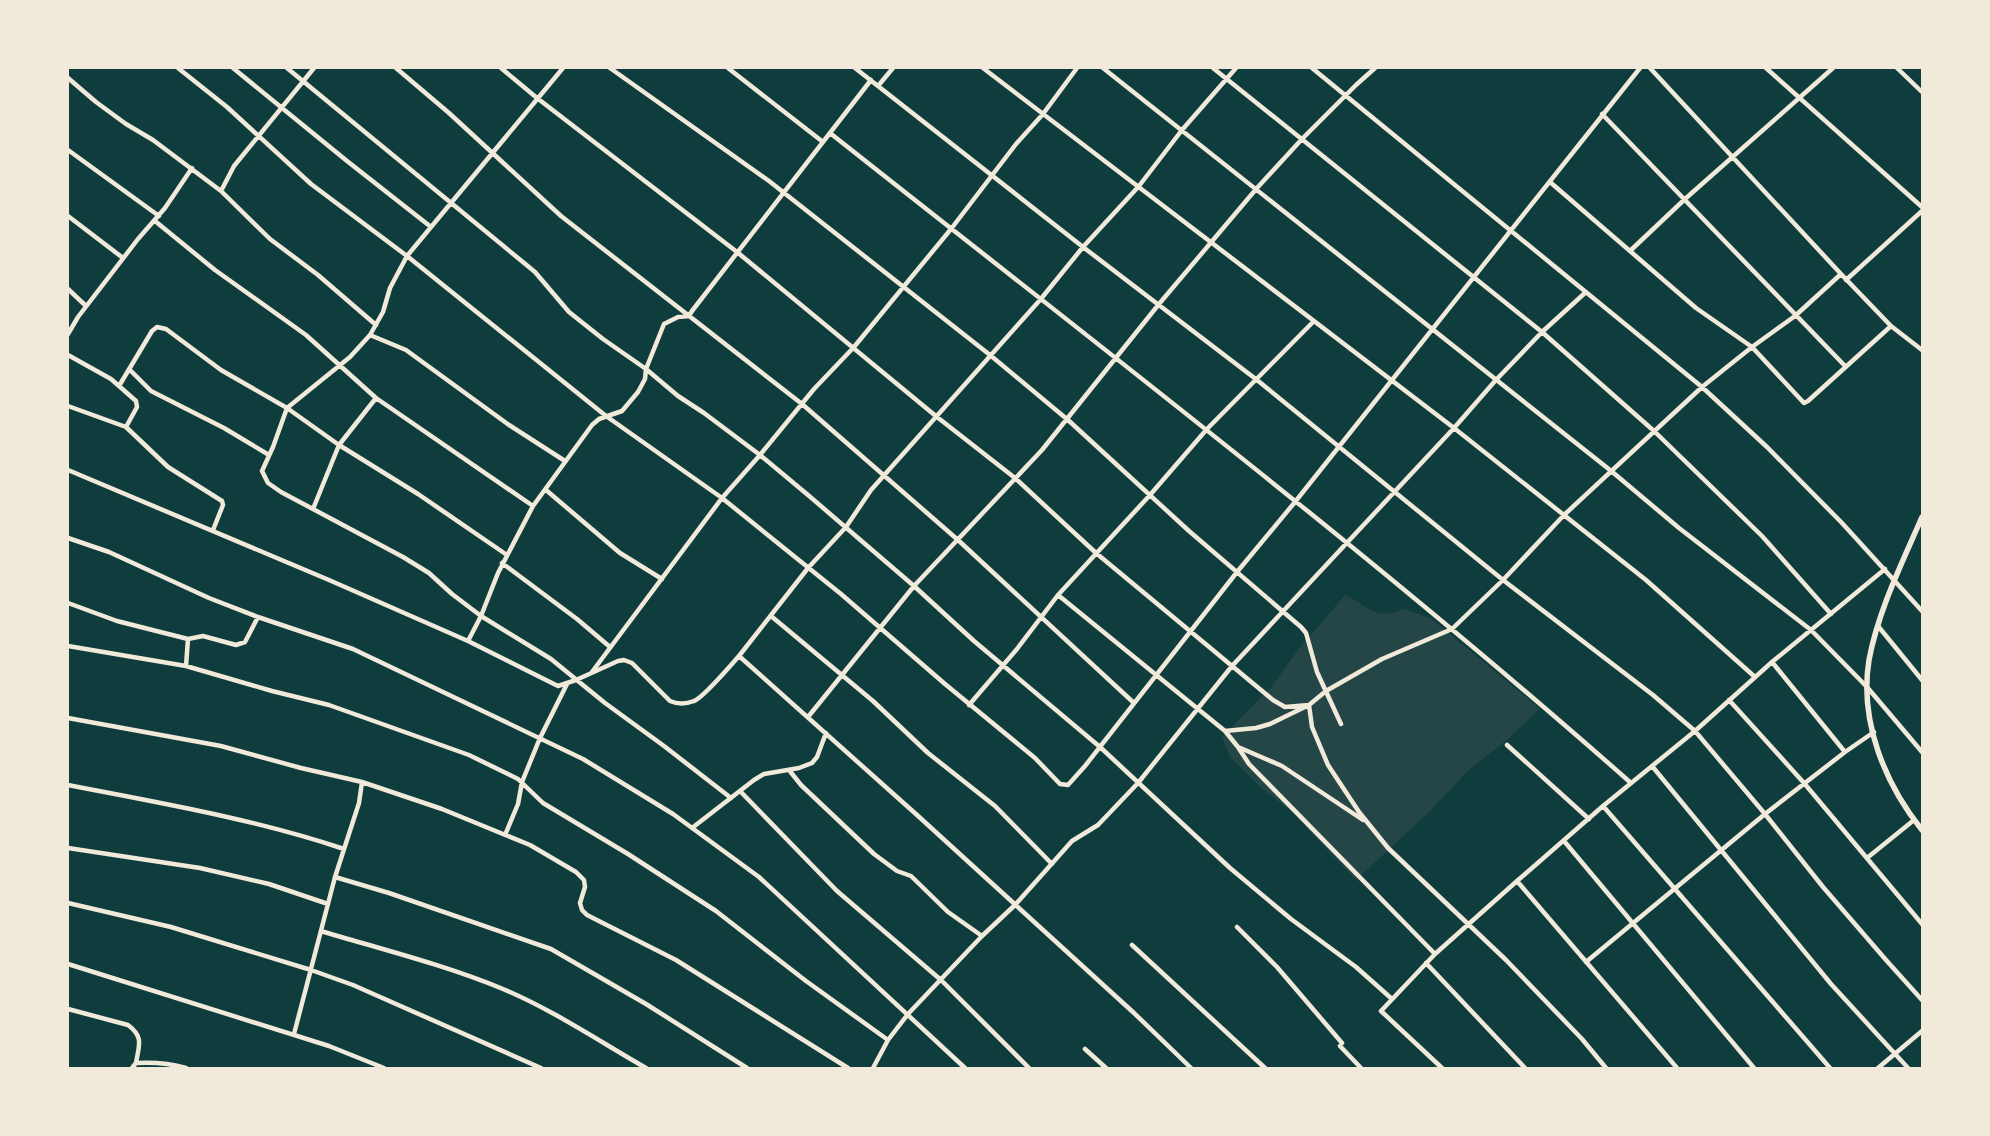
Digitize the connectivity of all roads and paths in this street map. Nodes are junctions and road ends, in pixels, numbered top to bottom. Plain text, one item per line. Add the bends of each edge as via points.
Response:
1 (178, 68) edge
2 (233, 68) edge
3 (287, 68) edge
4 (314, 68) edge
5 (396, 68) edge
6 (501, 68) edge
7 (563, 68) edge
8 (610, 68) edge
9 (728, 68) edge
10 (855, 68) edge
11 (893, 68) edge
12 (983, 68) edge
13 (1077, 68) edge
14 (1103, 68) edge
15 (1213, 68) edge
16 (1236, 68) edge
17 (1312, 68) edge
18 (1375, 68) edge
19 (1640, 68) edge
20 (1650, 68) edge
21 (1766, 68) edge
22 (1833, 68) edge
23 (1897, 68) edge
24 (1227, 77) junction
25 (68, 78) edge
26 (303, 80) junction
27 (871, 80) junction
28 (878, 86) junction
29 (1922, 92) edge
30 (1346, 96) junction
31 (1800, 97) junction
32 (537, 98) junction
33 (282, 108) junction
34 (1043, 114) junction
35 (1602, 114) junction
36 (1182, 130) junction
37 (830, 133) junction
38 (258, 135) junction
39 (1302, 139) junction
40 (823, 142) junction
41 (68, 150) edge
42 (492, 153) junction
43 (1733, 158) junction
44 (192, 168) junction
45 (993, 175) junction
46 (1550, 182) junction
47 (1138, 186) junction
48 (1257, 188) junction
49 (221, 191) junction
50 (783, 192) junction
51 (1685, 199) junction
52 (452, 202) junction
53 (1922, 207) edge
54 (1922, 211) edge
55 (68, 216) edge
56 (159, 216) junction
57 (155, 221) junction
58 (431, 227) junction
59 (951, 229) junction
60 (1510, 230) junction
61 (1212, 242) junction
62 (1083, 247) junction
63 (1630, 251) junction
64 (737, 252) junction
65 (407, 256) junction
66 (123, 258) junction
67 (1841, 274) junction
68 (1473, 278) junction
69 (1846, 280) junction
70 (904, 286) junction
71 (68, 289) edge
72 (1586, 292) junction
73 (1040, 300) junction
74 (1159, 304) junction
75 (86, 306) junction
76 (689, 316) junction
77 (1795, 316) junction
78 (1314, 321) junction
79 (376, 325) junction
80 (1891, 326) junction
81 (1431, 329) junction
82 (1542, 332) junction
83 (68, 334) edge
84 (370, 335) junction
85 (854, 347) junction
86 (1752, 347) junction
87 (1922, 350) edge
88 (68, 355) edge
89 (990, 355) junction
90 (1116, 358) junction
91 (340, 364) junction
92 (1846, 367) junction
93 (129, 369) junction
94 (646, 369) junction
95 (1257, 380) junction
96 (1392, 380) junction
97 (1495, 381) junction
98 (119, 386) junction
99 (1702, 387) junction
100 (376, 398) junction
101 (802, 404) junction
102 (68, 406) edge
103 (288, 408) junction
104 (606, 416) junction
105 (937, 417) junction
106 (1068, 420) junction
107 (126, 426) junction
108 (1454, 428) junction
109 (1206, 429) junction
110 (1654, 431) junction
111 (339, 445) junction
112 (1339, 445) junction
113 (270, 455) junction
114 (760, 455) junction
115 (565, 461) junction
116 (68, 470) edge
117 (1610, 470) junction
118 (883, 476) junction
119 (1015, 478) junction
120 (546, 490) junction
121 (1395, 491) junction
122 (1150, 495) junction
123 (722, 498) junction
124 (1295, 502) junction
125 (533, 506) junction
126 (313, 508) junction
127 (1564, 516) junction
128 (1922, 517) edge
129 (846, 527) junction
130 (213, 530) junction
131 (68, 538) edge
132 (958, 540) junction
133 (1346, 543) junction
134 (1096, 553) junction
135 (507, 555) junction
136 (502, 563) junction
137 (808, 568) junction
138 (1885, 569) junction
139 (1238, 572) junction
140 (662, 578) junction
141 (1503, 580) junction
142 (1895, 580) junction
143 (914, 586) junction
144 (1058, 595) junction
145 (68, 603) edge
146 (1283, 610) junction
147 (1922, 612) edge
148 (1831, 614) junction
149 (482, 616) junction
150 (771, 616) junction
151 (258, 617) junction
152 (1040, 618) junction
153 (1878, 626) junction
154 (879, 628) junction
155 (1452, 629) junction
156 (1811, 630) junction
157 (1190, 632) junction
158 (188, 639) junction
159 (468, 641) junction
160 (68, 646) edge
161 (610, 647) junction
162 (739, 656) junction
163 (1772, 662) junction
164 (186, 666) junction
165 (1004, 666) junction
166 (1232, 666) junction
167 (591, 673) junction
168 (841, 676) junction
169 (1156, 676) junction
170 (1755, 678) junction
171 (576, 680) junction
172 (1922, 680) edge
173 (567, 684) junction
174 (1867, 687) junction
175 (1326, 690) junction
176 (1729, 700) junction
177 (1134, 704) junction
178 (969, 705) junction
179 (1309, 705) junction
180 (1198, 710) junction
181 (808, 717) junction
182 (68, 718) edge
183 (1341, 724) dead end
184 (1225, 731) junction
185 (1695, 731) junction
186 (1874, 732) junction
187 (826, 733) junction
188 (540, 738) junction
189 (1507, 745) dead end
190 (1100, 747) junction
191 (1238, 747) junction
192 (1845, 752) junction
193 (1922, 752) edge
194 (1652, 766) junction
195 (788, 770) junction
196 (362, 782) junction
197 (522, 782) junction
198 (1138, 783) junction
199 (1631, 783) junction
200 (1804, 783) junction
201 (68, 785) edge
202 (740, 791) junction
203 (731, 798) junction
204 (1603, 806) junction
205 (1766, 814) junction
206 (1589, 819) junction
207 (1914, 820) junction
208 (1369, 824) junction
209 (692, 828) junction
210 (1922, 830) edge
211 (505, 835) junction
212 (1564, 841) junction
213 (68, 848) edge
214 (344, 849) junction
215 (1722, 850) junction
216 (1867, 858) junction
217 (1052, 864) junction
218 (335, 877) junction
219 (1516, 881) junction
220 (1674, 889) junction
221 (68, 903) edge
222 (328, 904) junction
223 (1015, 905) junction
224 (1633, 922) junction
225 (1468, 924) junction
226 (1922, 924) edge
227 (1237, 927) dead end
228 (321, 931) junction
229 (982, 936) junction
230 (1132, 945) dead end
231 (1435, 954) junction
232 (1586, 962) junction
233 (1426, 963) junction
234 (68, 964) edge
235 (311, 970) junction
236 (941, 980) junction
237 (1392, 999) junction
238 (1922, 1000) edge
239 (68, 1009) edge
240 (908, 1014) junction
241 (1922, 1032) edge
242 (294, 1034) junction
243 (888, 1040) junction
244 (1085, 1049) dead end
245 (1895, 1053) junction
246 (136, 1063) junction
247 (132, 1068) edge
248 (186, 1068) edge
249 (384, 1068) edge
250 (541, 1068) edge
251 (646, 1068) edge
252 (748, 1068) edge
253 (848, 1068) edge
254 (872, 1068) edge
255 (965, 1068) edge
256 (1029, 1068) edge
257 (1106, 1068) edge
258 (1191, 1068) edge
259 (1265, 1068) edge
260 (1361, 1068) edge
261 (1442, 1068) edge
262 (1525, 1068) edge
263 (1606, 1068) edge
264 (1678, 1068) edge
265 (1754, 1068) edge
266 (1830, 1068) edge
267 (1878, 1068) edge
268 (1908, 1068) edge

1 - 38 street
2 - 33 street
3 - 26 street
4 - 26 street
5 - 42 street
6 - 32 street
7 - 32 street
8 - 50 street
9 - 40 street
10 - 27 street
11 - 28 street
12 - 34 street
13 - 34 street
14 - 36 street
15 - 24 street
16 - 24 street
17 - 30 street
18 - 30 street
19 - 35 street
20 - 43 street
21 - 31 street
22 - 31 street
23 - 29 street
24 - 36 street
24 - 39 street
25 - 44 street via 126,124
26 - 33 street
26 - 52 street
27 - 28 street
27 - 37 street
28 - 45 street
30 - 39 street
30 - 60 street
31 - 43 street
31 - 53 street
32 - 42 street
32 - 64 street
33 - 38 street
33 - 58 street
34 - 45 street
34 - 47 street
35 - 46 street
35 - 51 street
36 - 47 street
36 - 48 street
37 - 40 street
37 - 59 street
38 - 49 street via 234,166
38 - 65 street via 311,184
39 - 48 street
39 - 68 street
40 - 50 street
41 - 56 street
42 - 52 street
42 - 76 street via 561,216
43 - 51 street
43 - 67 street
44 - 49 street
44 - 56 street
45 - 59 street
45 - 62 street
46 - 60 street
46 - 63 street
47 - 61 street
47 - 62 street
48 - 61 street
48 - 81 street
49 - 79 street via 270,239
50 - 64 street
50 - 70 street
51 - 63 street
51 - 77 street
52 - 58 street
52 - 94 street via 535,272 569,312
54 - 69 street
55 - 66 street
56 - 57 street
57 - 66 street
57 - 91 street
58 - 65 street
59 - 70 street
59 - 73 street
60 - 68 street
60 - 72 street
61 - 74 street
61 - 78 street
62 - 73 street
62 - 74 street
63 - 86 street via 1696,308
64 - 76 street
64 - 85 street
65 - 79 street
65 - 104 street
66 - 75 street
67 - 69 street
67 - 77 street
68 - 81 street
68 - 82 street
69 - 80 street
70 - 85 street
70 - 89 street
71 - 75 street
72 - 82 street
72 - 99 street
73 - 89 street
73 - 90 street
74 - 90 street
74 - 95 street
75 - 83 street
76 - 94 street via 664,324
76 - 101 street
77 - 86 street
77 - 92 street
78 - 95 street
78 - 96 street
79 - 84 street
80 - 87 street
80 - 92 street
81 - 96 street
81 - 97 street
82 - 97 street
82 - 110 street
84 - 91 street
84 - 115 street via 406,350 509,426
85 - 101 street
85 - 105 street
86 - 92 street via 1804,403
86 - 99 street
88 - 98 street
89 - 105 street
89 - 106 street
90 - 106 street
90 - 109 street
91 - 100 street
91 - 103 street
93 - 98 street
93 - 103 street via 152,331 157,327 166,329 221,370
93 - 113 street via 152,391
94 - 104 street via 645,379 626,408
94 - 114 street
95 - 109 street
95 - 112 street
96 - 108 street
96 - 112 street
97 - 108 street
97 - 117 street
98 - 107 street via 137,404
99 - 110 street
99 - 138 street via 1767,447
100 - 111 street
100 - 125 street
101 - 114 street
101 - 118 street
102 - 107 street
103 - 111 street
103 - 113 street
104 - 115 street via 592,425
104 - 123 street
105 - 118 street
105 - 119 street
106 - 119 street
106 - 122 street
107 - 130 street via 168,468 223,503
108 - 121 street
108 - 127 street
109 - 122 street
109 - 124 street
110 - 117 street
110 - 148 street via 1762,536
111 - 126 street
111 - 135 street
112 - 121 street
112 - 124 street
113 - 126 street via 262,471 268,483
114 - 123 street
114 - 129 street
115 - 120 street
116 - 130 street
117 - 127 street
117 - 156 street
118 - 129 street
118 - 132 street
119 - 132 street
119 - 134 street
120 - 125 street
120 - 140 street via 620,553
121 - 133 street
121 - 141 street
122 - 134 street
122 - 139 street
123 - 137 street
123 - 140 street
124 - 133 street
124 - 139 street
125 - 135 street
126 - 149 street via 429,573
127 - 141 street
127 - 170 street via 1646,580
128 - 142 street
129 - 137 street
129 - 143 street
130 - 159 street
131 - 151 street via 109,552
132 - 143 street
132 - 152 street
133 - 146 street
133 - 155 street
134 - 144 street
134 - 157 street
135 - 136 street
136 - 149 street
136 - 161 street
137 - 150 street
137 - 154 street
138 - 142 street
138 - 148 street
139 - 146 street
139 - 157 street
140 - 161 street
141 - 155 street
141 - 185 street
142 - 147 street
142 - 153 street
143 - 154 street
143 - 165 street
144 - 152 street
144 - 169 street
145 - 158 street via 117,621
146 - 166 street
146 - 175 street via 1306,633
148 - 156 street
149 - 159 street
149 - 171 street
150 - 162 street
150 - 168 street
151 - 158 street via 241,644 203,636
151 - 188 street via 353,649
152 - 165 street
152 - 177 street
153 - 172 street
153 - 174 street
154 - 168 street
154 - 178 street
155 - 175 street via 1382,659
155 - 199 street
156 - 163 street
156 - 174 street
157 - 166 street
157 - 169 street
158 - 164 street
159 - 173 street via 558,686
160 - 164 street
161 - 167 street
162 - 167 street via 695,701 676,704 632,663 624,660
162 - 181 street
163 - 170 street
163 - 192 street
164 - 197 street via 329,705 470,755
165 - 178 street
165 - 190 street
166 - 179 street via 1285,707
166 - 180 street
167 - 171 street
168 - 181 street
168 - 217 street via 928,753 995,806
169 - 177 street
169 - 180 street
170 - 176 street
171 - 173 street
171 - 203 street
173 - 188 street
174 - 186 street
174 - 193 street
175 - 179 street
175 - 183 street
176 - 185 street
176 - 200 street
177 - 190 street
178 - 190 street via 1035,758 1060,784 1068,785
179 - 184 street via 1270,724
179 - 208 street via 1312,727 1320,748 1333,773
180 - 184 street
180 - 198 street
181 - 187 street
182 - 196 street via 221,746
184 - 191 street
185 - 194 street
185 - 205 street
186 - 192 street
186 - 207 street via 1891,785
187 - 195 street via 812,762
187 - 223 street
188 - 197 street
188 - 209 street via 583,759
189 - 206 street
190 - 198 street
191 - 208 street via 1282,766
191 - 231 street via 1249,764
192 - 200 street
194 - 199 street
194 - 215 street
195 - 202 street via 764,774
195 - 229 street via 874,854 897,871 911,876 948,912
196 - 211 street
196 - 214 street
197 - 211 street via 518,804
197 - 243 street via 543,803 716,911
198 - 217 street via 1098,825 1072,841
198 - 237 street via 1230,868
199 - 204 street
200 - 205 street
200 - 216 street
201 - 214 street via 230,817 293,832
202 - 203 street
202 - 236 street via 837,891
203 - 209 street
204 - 206 street
204 - 220 street
205 - 215 street
205 - 238 street via 1823,887
206 - 212 street
207 - 210 street
207 - 216 street
208 - 225 street via 1411,872
209 - 240 street via 759,878
211 - 253 street via 530,845 576,872 584,880 580,903 587,914 676,960
212 - 219 street
212 - 224 street
213 - 222 street via 200,868 269,884
214 - 218 street
215 - 220 street
215 - 245 street via 1831,984
216 - 226 street
217 - 223 street
218 - 222 street
218 - 252 street via 552,949
219 - 225 street
219 - 232 street
220 - 224 street
220 - 266 street
221 - 235 street via 171,927
222 - 228 street
223 - 229 street
223 - 258 street
224 - 232 street
224 - 265 street
225 - 231 street
225 - 263 street via 1551,1006
227 - 260 street via 1277,966
228 - 235 street
228 - 251 street via 503,989 582,1029
229 - 236 street
230 - 259 street
231 - 233 street
232 - 264 street
233 - 237 street
233 - 262 street
234 - 242 street
235 - 242 street
235 - 250 street via 353,985
236 - 240 street
236 - 256 street
237 - 261 street via 1381,1011
239 - 246 street via 136,1031 140,1043
240 - 243 street
240 - 255 street
241 - 245 street
242 - 249 street
243 - 254 street
244 - 257 street
245 - 267 street
245 - 268 street
246 - 247 street
246 - 248 street via 167,1063

